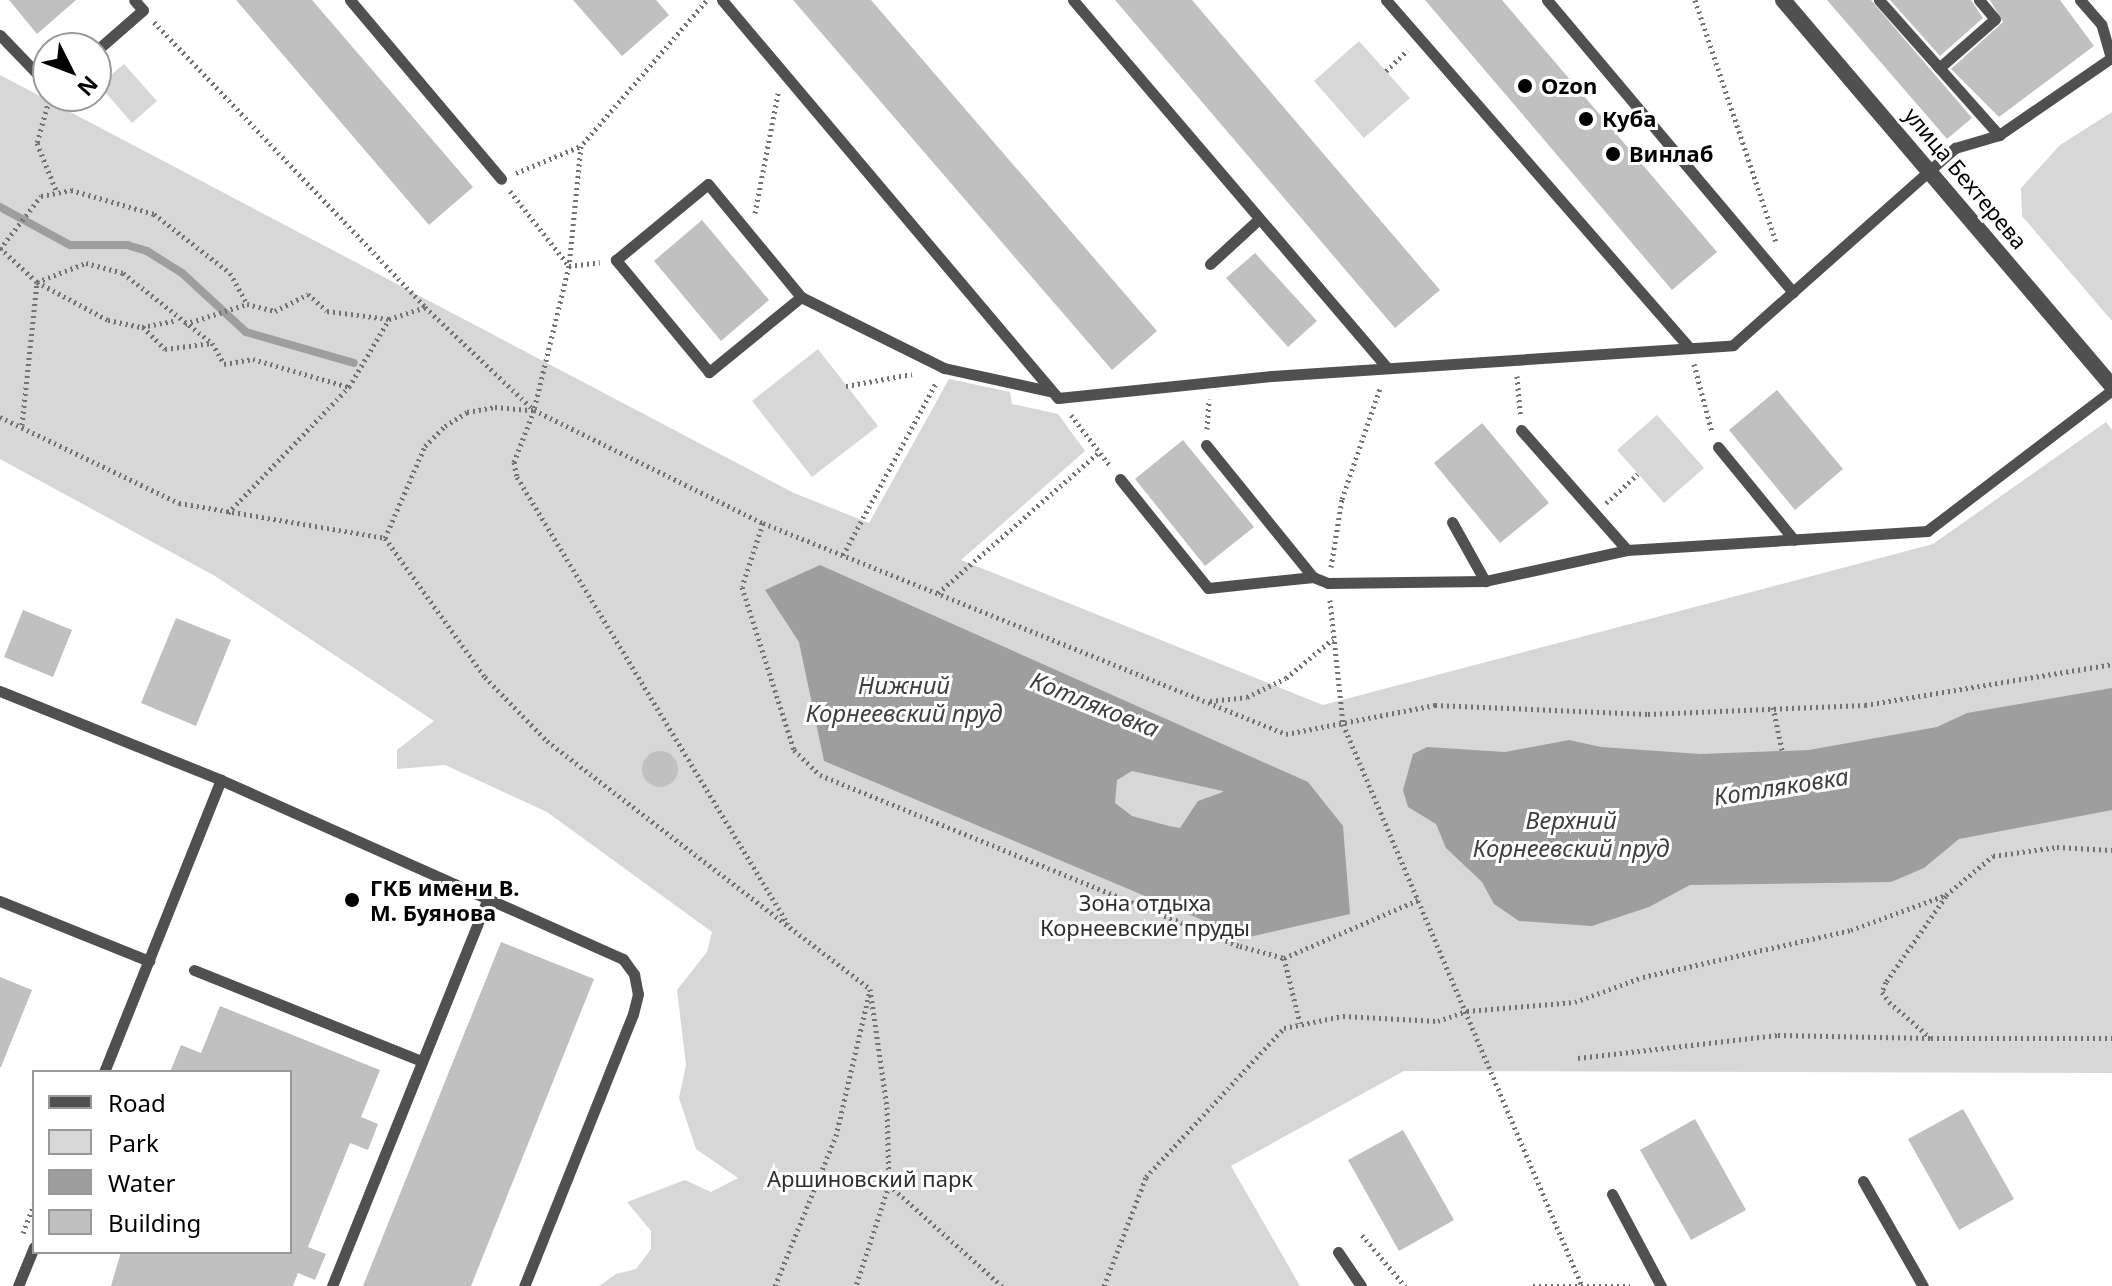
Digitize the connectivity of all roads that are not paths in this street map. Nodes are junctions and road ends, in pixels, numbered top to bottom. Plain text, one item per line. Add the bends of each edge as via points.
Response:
1 (134, 0) edge
2 (350, 0) edge
3 (722, 0) edge
4 (1073, 0) edge
5 (1386, 0) edge
6 (1547, 0) edge
7 (1783, 0) edge
8 (1879, 0) edge
9 (1979, 0) edge
10 (2080, 0) edge
11 (0, 35) edge
12 (112, 37) edge
13 (32, 68) edge
14 (1939, 68) junction
15 (1999, 135) junction
16 (1931, 169) junction
17 (501, 179) road end
18 (1259, 219) junction
19 (1210, 264) dead end
20 (1793, 292) junction
21 (801, 297) junction
22 (1690, 348) junction
23 (1387, 368) junction
24 (2112, 388) edge
25 (1054, 394) junction
26 (1521, 430) road end
27 (1206, 445) road end
28 (1718, 447) dead end
29 (1120, 479) road end
30 (1452, 522) dead end
31 (1794, 540) junction
32 (1627, 550) junction
33 (1313, 577) junction
34 (1485, 581) junction
35 (0, 691) edge
36 (221, 780) junction
37 (487, 900) junction
38 (0, 901) edge
39 (149, 961) junction
40 (194, 970) dead end
41 (422, 1061) junction
42 (105, 1070) edge
43 (1863, 1181) dead end
44 (1612, 1194) dead end
45 (32, 1252) edge
46 (1338, 1252) dead end
47 (18, 1286) edge
48 (332, 1286) edge
49 (524, 1286) edge
50 (1361, 1286) edge
51 (1661, 1286) edge
52 (1923, 1286) edge

1 - 12 lane via 143,10
2 - 17 lane
3 - 25 lane
4 - 18 lane
5 - 22 lane
6 - 20 lane
7 - 16 street, улица Бехтерева
8 - 14 lane
9 - 14 lane via 1995,19
10 - 15 lane via 2101,24 2111,58
11 - 13 lane
14 - 15 lane
15 - 16 lane via 1955,148
16 - 20 lane
16 - 24 street, улица Бехтерева
18 - 19 lane
18 - 23 lane
20 - 22 lane via 1733,345
21 - 21 lane via 708,184 616,260 709,372
21 - 25 lane via 944,368
22 - 23 lane
23 - 25 lane
24 - 31 lane via 1927,531
26 - 32 lane
27 - 33 lane
28 - 31 lane
29 - 33 lane via 1208,588
30 - 34 lane
31 - 32 lane
32 - 34 lane
33 - 34 lane via 1328,583
35 - 36 lane
36 - 37 lane
36 - 39 lane
37 - 41 lane
37 - 49 lane via 623,959 634,974 638,994
38 - 39 lane
39 - 42 lane
40 - 41 lane
41 - 48 lane
43 - 52 lane
44 - 51 lane
45 - 47 lane
46 - 50 lane

